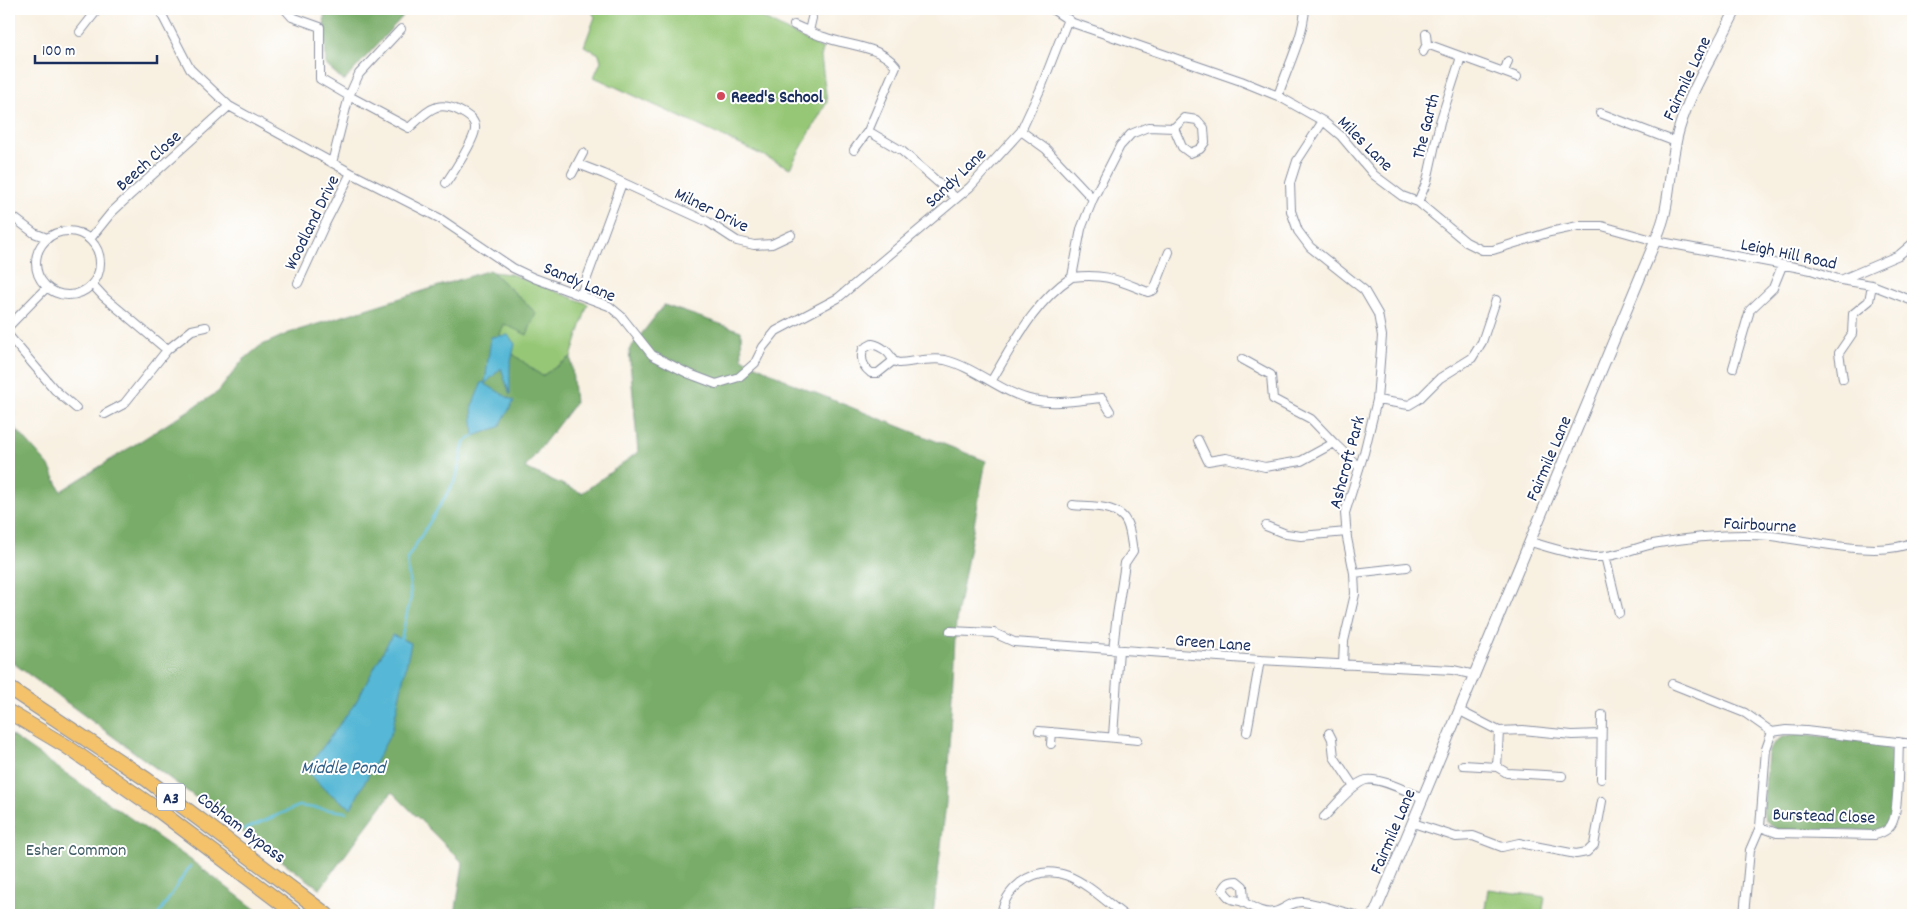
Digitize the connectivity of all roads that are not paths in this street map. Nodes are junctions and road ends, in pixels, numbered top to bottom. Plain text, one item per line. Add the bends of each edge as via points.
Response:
1 (98, 9) edge
2 (159, 9) edge
3 (285, 9) edge
4 (1052, 9) edge
5 (1305, 9) edge
6 (1736, 9) edge
7 (812, 18) dead end
8 (1068, 19) junction
9 (794, 24) dead end
10 (401, 29) dead end
11 (809, 31) junction
12 (80, 32) dead end
13 (1426, 34) dead end
14 (1427, 44) junction
15 (1423, 52) dead end
16 (1461, 57) junction
17 (1508, 61) dead end
18 (1504, 72) junction
19 (1517, 77) dead end
20 (349, 96) junction
21 (1278, 96) junction
22 (229, 106) junction
23 (1600, 113) dead end
24 (1323, 122) junction
25 (1174, 128) junction
26 (868, 131) junction
27 (1021, 131) junction
28 (1676, 142) junction
29 (854, 150) dead end
30 (583, 153) dead end
31 (332, 163) junction
32 (578, 164) junction
33 (351, 173) junction
34 (572, 174) dead end
35 (446, 183) dead end
36 (622, 183) junction
37 (956, 198) junction
38 (1093, 199) junction
39 (1418, 202) junction
40 (9, 214) edge
41 (791, 235) dead end
42 (47, 238) junction
43 (90, 239) junction
44 (1656, 241) junction
45 (1913, 243) edge
46 (1169, 252) dead end
47 (1782, 266) junction
48 (1072, 277) junction
49 (1841, 280) junction
50 (298, 283) dead end
51 (92, 284) junction
52 (1872, 285) junction
53 (46, 287) junction
54 (581, 294) junction
55 (1496, 300) dead end
56 (1913, 301) edge
57 (9, 326) edge
58 (206, 328) dead end
59 (9, 336) edge
60 (167, 350) junction
61 (1242, 359) dead end
62 (893, 361) dead end
63 (1733, 368) dead end
64 (1843, 379) dead end
65 (992, 380) junction
66 (1378, 400) junction
67 (76, 408) dead end
68 (1110, 412) dead end
69 (105, 414) dead end
70 (1198, 440) dead end
71 (1334, 443) junction
72 (1360, 466) junction
73 (1074, 505) dead end
74 (1266, 526) dead end
75 (1347, 532) junction
76 (1531, 542) junction
77 (1913, 542) edge
78 (1605, 556) junction
79 (1407, 567) dead end
80 (1354, 573) junction
81 (1619, 613) dead end
82 (950, 631) dead end
83 (1116, 650) junction
84 (1260, 660) junction
85 (1343, 665) junction
86 (1475, 674) junction
87 (1672, 684) dead end
88 (9, 688) edge
89 (1460, 711) junction
90 (9, 712) edge
91 (1602, 715) dead end
92 (1039, 731) dead end
93 (1052, 732) junction
94 (1247, 732) dead end
95 (1329, 732) dead end
96 (1499, 732) junction
97 (1772, 732) junction
98 (1601, 734) junction
99 (1113, 736) junction
100 (1138, 740) dead end
101 (1899, 742) junction
102 (1051, 744) dead end
103 (1913, 744) edge
104 (1463, 765) dead end
105 (1497, 767) junction
106 (1562, 776) dead end
107 (1601, 779) dead end
108 (1354, 787) junction
109 (1423, 798) junction
110 (1602, 801) dead end
111 (1324, 817) dead end
112 (1413, 824) junction
113 (1760, 827) junction
114 (1244, 903) dead end
115 (297, 915) edge
116 (327, 915) edge
117 (1001, 915) edge
118 (1124, 915) edge
119 (1355, 915) edge
120 (1374, 915) edge
121 (1744, 915) edge

1 - 12 street
2 - 22 street, Sandy Lane via 190,69
3 - 20 street via 292,17 320,27 320,79
4 - 8 street, Miles Lane
5 - 21 street via 1301,34
6 - 28 street, Fairmile Lane via 1695,89
7 - 11 street
8 - 21 street, Miles Lane
8 - 27 street, Sandy Lane
9 - 11 street
10 - 20 street via 359,74
11 - 26 street via 824,38 858,45 891,59 896,66
13 - 14 street
14 - 15 street
14 - 16 street
16 - 18 street
16 - 39 street, The Garth via 1440,122 1427,181
17 - 18 street
18 - 19 street
20 - 31 street
20 - 35 street via 409,128 428,112 444,105 469,116 475,129
21 - 24 street, Miles Lane
22 - 31 street, Sandy Lane
22 - 43 street, Beech Close via 129,196
23 - 28 street
24 - 39 street, Miles Lane via 1341,136 1374,175 1402,196
24 - 66 street, Ashcroft Park via 1297,161 1290,183 1291,211 1298,231 1310,247 1364,290 1378,314 1382,336
25 - 25 street via 1184,118 1196,120 1204,128 1205,142 1200,149 1190,153 1182,147
25 - 38 street via 1148,127 1131,134 1120,146
26 - 29 street
26 - 37 street via 902,151
27 - 37 street, Sandy Lane
27 - 38 street via 1046,148
28 - 44 street, Fairmile Lane via 1665,213
30 - 32 street
31 - 33 street, Sandy Lane
32 - 34 street
32 - 36 street, Milner Drive
33 - 50 street, Woodland Drive
33 - 54 street, Sandy Lane via 439,218 513,268
36 - 41 street, Milner Drive via 708,222 737,241 754,245 772,244
36 - 54 street
37 - 54 street, Sandy Lane via 838,298 776,331 754,363 739,377 716,384 652,355 621,316 609,306
38 - 48 street via 1080,229
39 - 44 street, Miles Lane via 1466,242 1482,250 1493,250 1578,226 1602,226
40 - 42 street via 34,233
42 - 43 street via 63,231 79,232
42 - 53 street via 38,250 36,267
43 - 51 street via 97,248 101,267
44 - 47 street, Leigh Hill Road
44 - 76 street, Fairmile Lane
45 - 49 street via 1899,255
46 - 48 street via 1154,290 1148,292 1109,276
47 - 49 street, Leigh Hill Road via 1811,270
47 - 63 street via 1773,288 1750,310
48 - 65 street via 1057,287 1038,308
49 - 52 street, Leigh Hill Road
51 - 53 street via 87,290 72,295 58,294
51 - 60 street
52 - 56 street, Leigh Hill Road
52 - 64 street via 1869,301 1853,314 1852,334 1839,353
53 - 57 street
55 - 66 street, Ashcroft Park via 1482,342 1472,358 1440,378 1410,405
58 - 60 street via 192,330
59 - 67 street via 55,390
60 - 69 street via 124,404
61 - 71 street via 1271,376 1274,399 1311,418
62 - 65 street via 944,359
65 - 68 street via 1018,395 1040,401 1102,398
66 - 72 street, Ashcroft Park
70 - 71 street via 1208,461 1226,458 1265,467 1302,461
71 - 72 street
72 - 75 street, Ashcroft Park via 1345,513
73 - 83 street via 1109,509 1122,516 1128,524 1133,551 1125,563 1116,622
74 - 75 street, Ashcroft Park via 1301,536
75 - 80 street, Ashcroft Park
76 - 78 street, Fairbourne via 1561,551
76 - 86 street, Fairmile Lane
77 - 78 street, Fairbourne via 1878,550 1739,535 1700,537
78 - 81 street
79 - 80 street
80 - 85 street, Ashcroft Park via 1356,594 1344,641
82 - 83 street, Green Lane via 998,634 1014,642
83 - 84 street, Green Lane
83 - 99 street
84 - 85 street, Green Lane
84 - 94 street
85 - 86 street, Green Lane
86 - 89 street, Fairmile Lane
87 - 97 street via 1745,713
88 - 116 highway, Cobham Bypass / A3 via 146,779
89 - 96 street
89 - 109 street, Fairmile Lane
90 - 115 highway, Cobham Bypass / A3 via 66,746 158,810
91 - 98 street
92 - 93 street
93 - 99 street
93 - 102 street
95 - 108 street via 1334,757
96 - 98 street
96 - 105 street
97 - 101 street via 1806,731
97 - 113 street, Burstead Close via 1766,749
98 - 107 street
99 - 100 street
101 - 103 street
101 - 113 street, Burstead Close via 1895,813 1893,822 1883,832 1875,835 1777,833
104 - 105 street
105 - 106 street via 1507,773
108 - 109 street via 1365,780 1375,780
108 - 111 street
109 - 112 street, Fairmile Lane
110 - 112 street via 1594,845 1587,852 1576,854 1519,843 1502,847 1474,836 1456,837
112 - 120 street, Fairmile Lane
113 - 121 street, Burstead Close via 1750,850
114 - 119 street via 1261,911 1274,912 1301,902
117 - 118 street via 1012,890 1026,878 1043,871 1061,872 1074,878

